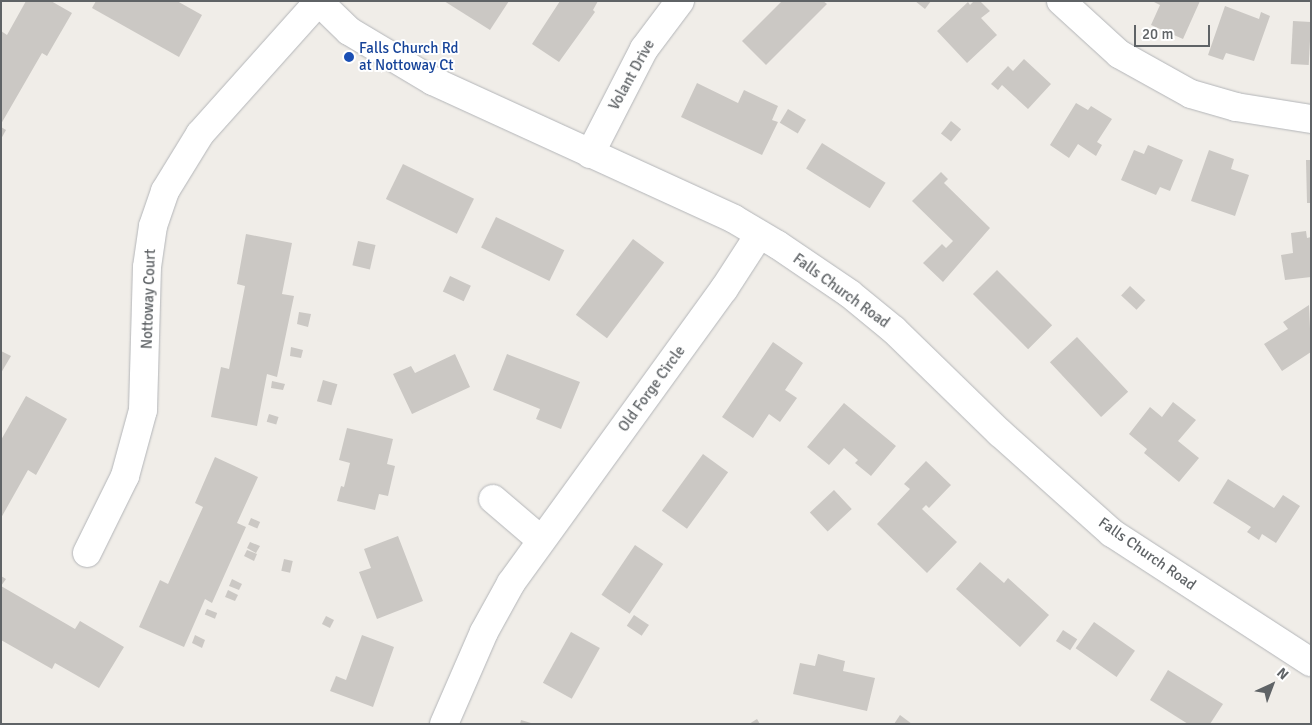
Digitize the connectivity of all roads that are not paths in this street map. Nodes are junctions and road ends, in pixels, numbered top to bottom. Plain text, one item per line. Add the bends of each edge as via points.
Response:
1 (318, 1) edge
2 (680, 1) edge
3 (1061, 1) edge
4 (1311, 119) edge
5 (590, 154) junction
6 (759, 235) junction
7 (493, 499) dead end
8 (541, 540) junction
9 (87, 552) dead end
10 (1311, 662) edge
11 (444, 724) edge

1 - 5 street, Falls Church Road via 349,31 433,81
1 - 9 street, Nottoway Court via 200,134 165,192 153,226 147,267 143,410 125,476
2 - 5 street, Volant Drive via 644,49
3 - 4 street via 1119,54 1191,94 1236,107
5 - 6 street, Falls Church Road via 734,219
6 - 8 street, Old Forge Circle via 718,297
6 - 10 street, Falls Church Road via 850,294 894,330 1000,433 1112,533
7 - 8 street
8 - 11 street, Old Forge Circle via 484,632

